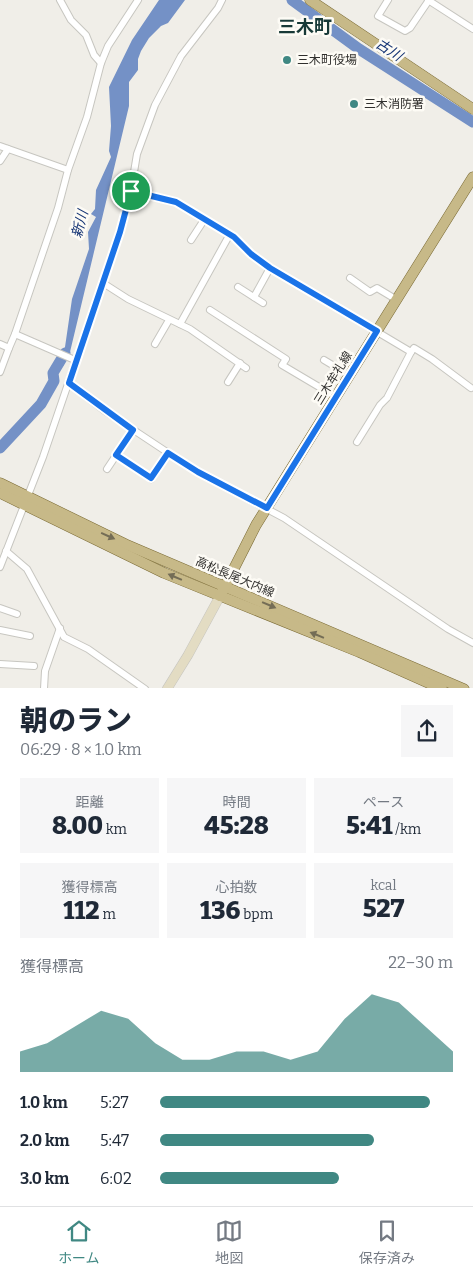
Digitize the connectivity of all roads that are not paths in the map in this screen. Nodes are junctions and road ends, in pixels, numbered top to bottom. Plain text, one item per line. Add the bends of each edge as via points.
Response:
1 (60, 0) edge
2 (138, 0) edge
3 (222, 0) edge
4 (310, 0) edge
5 (388, 0) edge
6 (428, 0) edge
7 (473, 29) edge
8 (101, 63) junction
9 (473, 108) edge
10 (0, 146) edge
11 (8, 150) junction
12 (0, 161) edge
13 (68, 170) junction
14 (473, 177) edge
15 (131, 191) junction
16 (204, 220) junction
17 (230, 234) junction
18 (191, 240) dead end
19 (270, 268) junction
20 (350, 278) dead end
21 (103, 283) junction
22 (238, 287) dead end
23 (254, 297) junction
24 (397, 300) junction
25 (263, 303) dead end
26 (210, 310) dead end
27 (169, 320) junction
28 (180, 324) junction
29 (377, 331) junction
30 (16, 334) junction
31 (0, 344) edge
32 (155, 344) dead end
33 (9, 348) junction
34 (411, 352) junction
35 (324, 360) dead end
36 (77, 361) junction
37 (1, 369) edge
38 (349, 376) junction
39 (228, 382) dead end
40 (69, 383) junction
41 (471, 388) dead end
42 (336, 398) junction
43 (133, 430) junction
44 (357, 442) dead end
45 (168, 453) junction
46 (116, 455) junction
47 (107, 468) dead end
48 (0, 486) edge
49 (27, 502) junction
50 (267, 508) junction
51 (6, 551) junction
52 (0, 568) edge
53 (222, 591) junction
54 (0, 608) edge
55 (17, 614) dead end
56 (60, 628) junction
57 (0, 630) edge
58 (30, 636) dead end
59 (473, 643) edge
60 (0, 664) edge
61 (34, 666) dead end
62 (44, 688) edge
63 (145, 688) edge
64 (167, 688) edge
65 (442, 688) edge
66 (464, 688) edge

1 - 8 street via 71,20 86,35
2 - 8 street via 108,46
3 - 15 street via 181,56 163,87 143,136
4 - 9 main road
5 - 6 street via 378,16 405,31
6 - 7 street
8 - 13 street via 87,117
10 - 11 street
11 - 12 street
11 - 13 street
13 - 30 street
14 - 24 main road, 三木牟礼線
15 - 16 street via 176,202
15 - 21 street
16 - 17 street
16 - 18 street
17 - 19 street
17 - 28 street
19 - 23 street
19 - 29 street
20 - 24 street via 370,292 377,288
21 - 27 street
21 - 36 street
22 - 23 street
23 - 25 street
24 - 29 main road, 三木牟礼線
26 - 42 street via 286,359 282,365
27 - 28 street
27 - 32 street
28 - 39 street via 243,366
29 - 34 street
29 - 38 main road, 三木牟礼線
30 - 33 street
30 - 36 street
31 - 33 street
33 - 37 street
34 - 41 street via 414,348
34 - 44 street via 387,398
35 - 38 street
36 - 40 street
38 - 42 main road, 三木牟礼線
40 - 43 street
40 - 49 street
42 - 50 main road, 三木牟礼線
43 - 45 street
43 - 46 street
45 - 46 street via 151,478
45 - 50 street
46 - 47 street
48 - 49 main road, 高松長尾大内線
49 - 51 street
49 - 53 main road, 高松長尾大内線 via 164,572
50 - 53 main road, 三木牟礼線
50 - 59 street
51 - 52 street
51 - 56 street via 27,570
53 - 64 street
65 -> 53 main road, 高松長尾大内線
53 -> 66 main road, 高松長尾大内線
54 - 55 street
56 - 62 street via 45,671
56 - 63 street via 64,637 88,649
57 - 58 street
60 - 61 street

